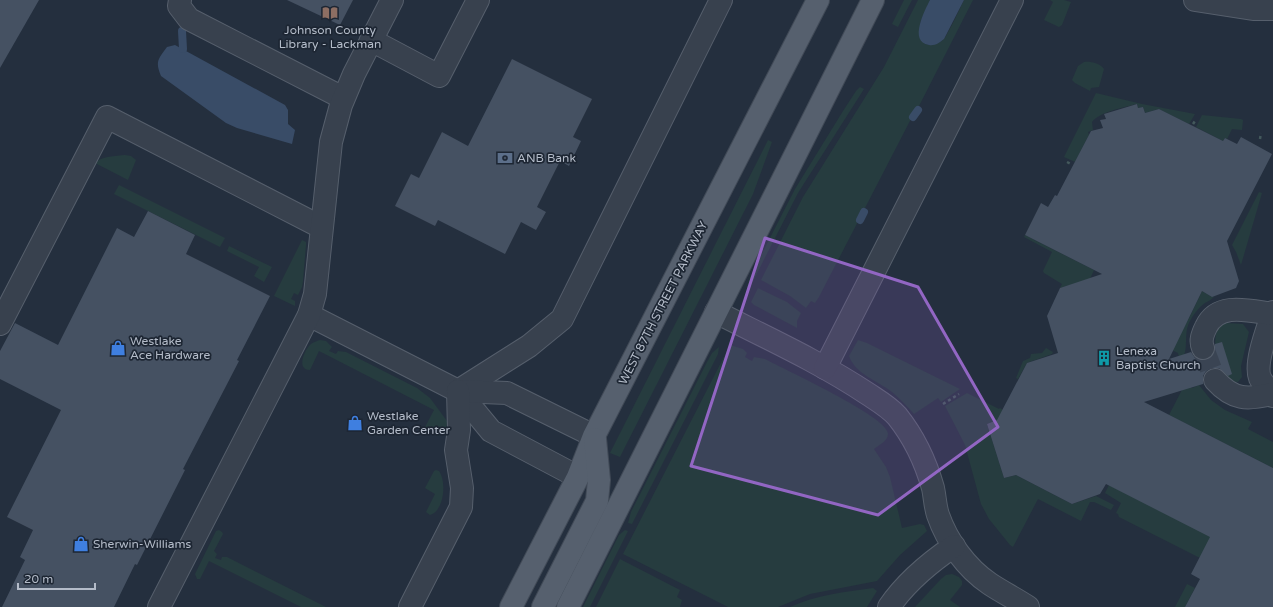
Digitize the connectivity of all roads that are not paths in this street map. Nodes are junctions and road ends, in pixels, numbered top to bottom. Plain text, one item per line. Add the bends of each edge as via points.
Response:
1 (180, 0) edge
2 (392, 0) edge
3 (478, 0) edge
4 (721, 0) edge
5 (818, 0) edge
6 (873, 0) edge
7 (1012, 0) edge
8 (1195, 0) edge
9 (1273, 9) edge
10 (371, 40) junction
11 (344, 98) junction
12 (321, 227) junction
13 (716, 312) junction
14 (1273, 313) edge
15 (308, 315) junction
16 (0, 324) edge
17 (1203, 348) tunnel mouth
18 (825, 368) junction
19 (1215, 380) tunnel mouth
20 (458, 392) junction
21 (1272, 395) edge
22 (594, 436) junction
23 (578, 477) junction
24 (954, 546) junction
25 (159, 607) edge
26 (410, 607) edge
27 (511, 607) edge
28 (543, 607) edge
29 (568, 607) edge
30 (889, 607) edge
31 (1028, 607) edge

1 - 11 lane via 179,6 189,20
2 - 10 lane
3 - 10 lane via 439,76
4 - 20 lane via 562,319 529,346
5 - 22 main road, WEST 87TH STREET PARKWAY
6 - 13 main road
7 - 18 lane
8 - 9 lane via 1252,9
10 - 11 lane
11 - 12 lane via 331,142
12 - 15 lane via 316,294
12 - 16 lane via 107,117
13 - 18 lane
13 - 29 main road
14 - 17 lane via 1235,309 1223,311 1207,325 1201,343
14 - 21 lane via 1258,369 1260,378
15 - 20 lane
15 - 25 lane
18 - 24 lane via 875,399 895,414 904,425 924,463 933,489 937,514
19 - 21 lane via 1230,393 1244,398
20 - 22 lane via 507,393
20 - 23 lane via 491,431
20 - 26 lane via 459,430 456,450 462,488 461,507
22 - 23 main road, WEST 87TH STREET PARKWAY
22 - 28 main road via 599,480 597,500
23 - 27 main road, WEST 87TH STREET PARKWAY
24 - 30 lane via 917,574
24 - 31 lane via 966,563 988,583

